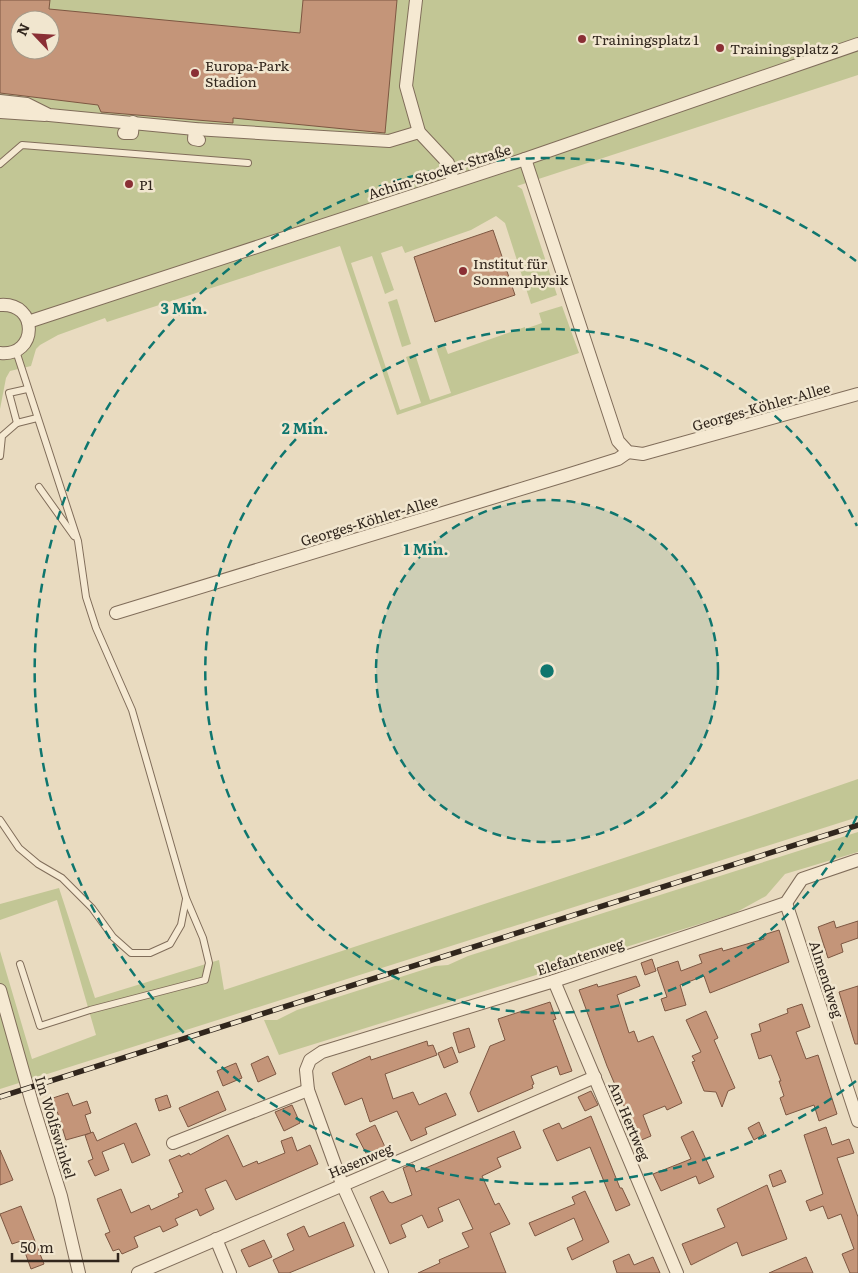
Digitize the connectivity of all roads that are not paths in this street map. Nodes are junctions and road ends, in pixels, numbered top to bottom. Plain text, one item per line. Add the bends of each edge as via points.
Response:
1 (416, 0) edge
2 (858, 44) edge
3 (0, 101) edge
4 (0, 112) edge
5 (49, 115) junction
6 (133, 122) junction
7 (124, 132) dead end
8 (420, 132) junction
9 (525, 159) junction
10 (248, 163) dead end
11 (0, 164) edge
12 (453, 181) junction
13 (0, 305) edge
14 (28, 322) junction
15 (16, 351) junction
16 (0, 354) edge
17 (27, 389) junction
18 (858, 394) edge
19 (37, 418) junction
20 (16, 423) junction
21 (628, 452) junction
22 (0, 456) edge
23 (39, 487) dead end
24 (78, 541) junction
25 (116, 613) dead end
26 (0, 820) edge
27 (858, 860) edge
28 (186, 898) junction
29 (786, 903) junction
30 (20, 964) dead end
31 (554, 981) junction
32 (0, 990) edge
33 (595, 1077) junction
34 (308, 1090) junction
35 (858, 1121) edge
36 (173, 1143) dead end
37 (342, 1184) junction
38 (216, 1239) junction
39 (79, 1273) edge
40 (138, 1273) edge
41 (230, 1273) edge
42 (382, 1273) edge
43 (677, 1273) edge

1 - 8 street via 406,86
2 - 9 street, Achim-Stocker-Straße
3 - 5 street via 27,104
4 - 5 street
5 - 6 street
6 - 7 street via 132,133
6 - 8 street via 197,135 389,142
8 - 12 street via 448,163
9 - 12 street, Achim-Stocker-Straße
9 - 21 street via 618,441
10 - 11 lane via 22,145
12 - 14 street, Achim-Stocker-Straße
13 - 14 street via 15,307 24,313
14 - 15 street via 27,339
15 - 16 street
15 - 17 lane
17 - 19 lane
17 - 20 lane via 9,393
18 - 21 street, Georges-Köhler-Allee via 644,454
19 - 20 lane
19 - 24 lane
20 - 22 lane via 2,436
21 - 25 street, Georges-Köhler-Allee via 618,459 567,476
23 - 24 lane
24 - 28 lane via 86,597 132,710
26 - 28 lane via 19,848 62,878 92,908 113,938 131,953 150,953 170,944 181,925
27 - 29 street via 802,879
28 - 30 lane via 209,962 205,980 40,1026
29 - 31 street, Elefantenweg
29 - 35 street, Almendweg
31 - 33 street, Am Hertweg
31 - 34 street, Elefantenweg via 322,1052 310,1060 306,1070
32 - 39 street, Im Wolfswinkel via 62,1196
33 - 37 street, Hasenweg
33 - 43 street, Am Hertweg
34 - 36 street
34 - 37 street
37 - 38 street, Hasenweg
37 - 42 street
38 - 40 street, Hasenweg
38 - 41 street

